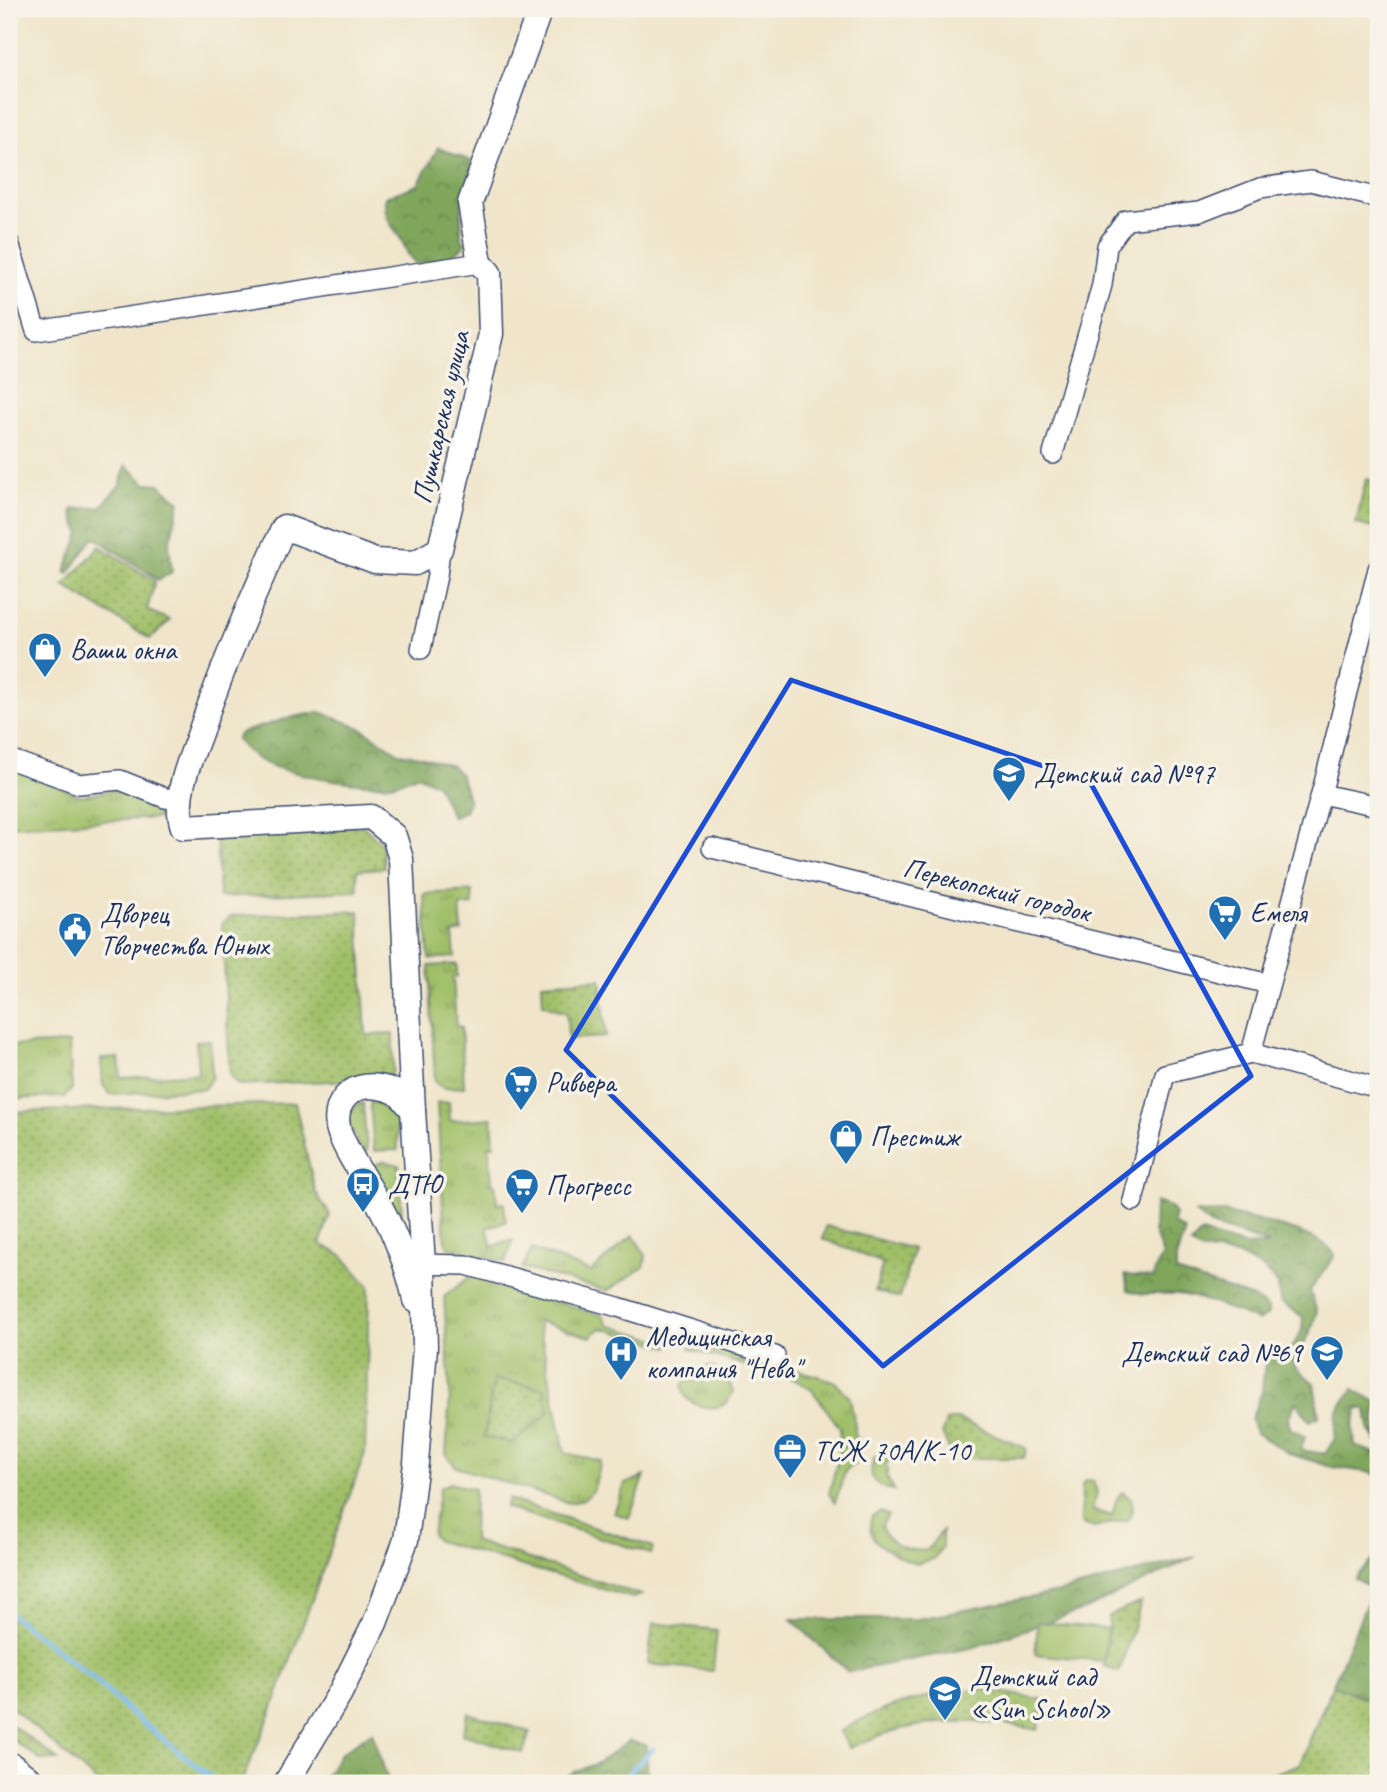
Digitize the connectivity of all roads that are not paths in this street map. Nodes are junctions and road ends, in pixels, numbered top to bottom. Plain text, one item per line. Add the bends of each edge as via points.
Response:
1 (540, 9) edge
2 (1378, 198) edge
3 (9, 243) edge
4 (480, 263) junction
5 (1053, 454) dead end
6 (440, 549) junction
7 (1378, 569) edge
8 (421, 649) dead end
9 (9, 759) edge
10 (1321, 794) junction
11 (180, 799) junction
12 (1378, 806) edge
13 (712, 848) dead end
14 (1269, 984) junction
15 (1251, 1053) junction
16 (1378, 1088) edge
17 (413, 1110) junction
18 (1133, 1201) dead end
19 (414, 1264) junction
20 (775, 1356) dead end
21 (9, 1766) edge
22 (31, 1783) edge
23 (286, 1783) edge

1 - 4 street, Пушкарская улица via 470,203
2 - 5 street via 1311,181 1260,188 1199,212 1126,220 1107,246 1102,285
3 - 4 street via 36,331
4 - 6 street, Пушкарская улица via 489,274 491,334
6 - 8 street
6 - 11 street, Пушкарская улица via 415,563 375,561 284,527 232,642
7 - 10 street
9 - 11 street via 79,784 120,780 165,798
10 - 12 street
10 - 14 street
11 - 17 street, Пушкарская улица via 183,827 371,817 394,836 401,869
13 - 14 street, Перекопский городок
14 - 15 street
15 - 16 street
15 - 18 street via 1165,1074
17 - 19 street
17 - 19 street via 396,1090 368,1084 346,1093 338,1109 338,1129
19 - 20 street via 466,1265
19 - 23 street via 425,1347 406,1540 358,1660
21 - 22 main road

